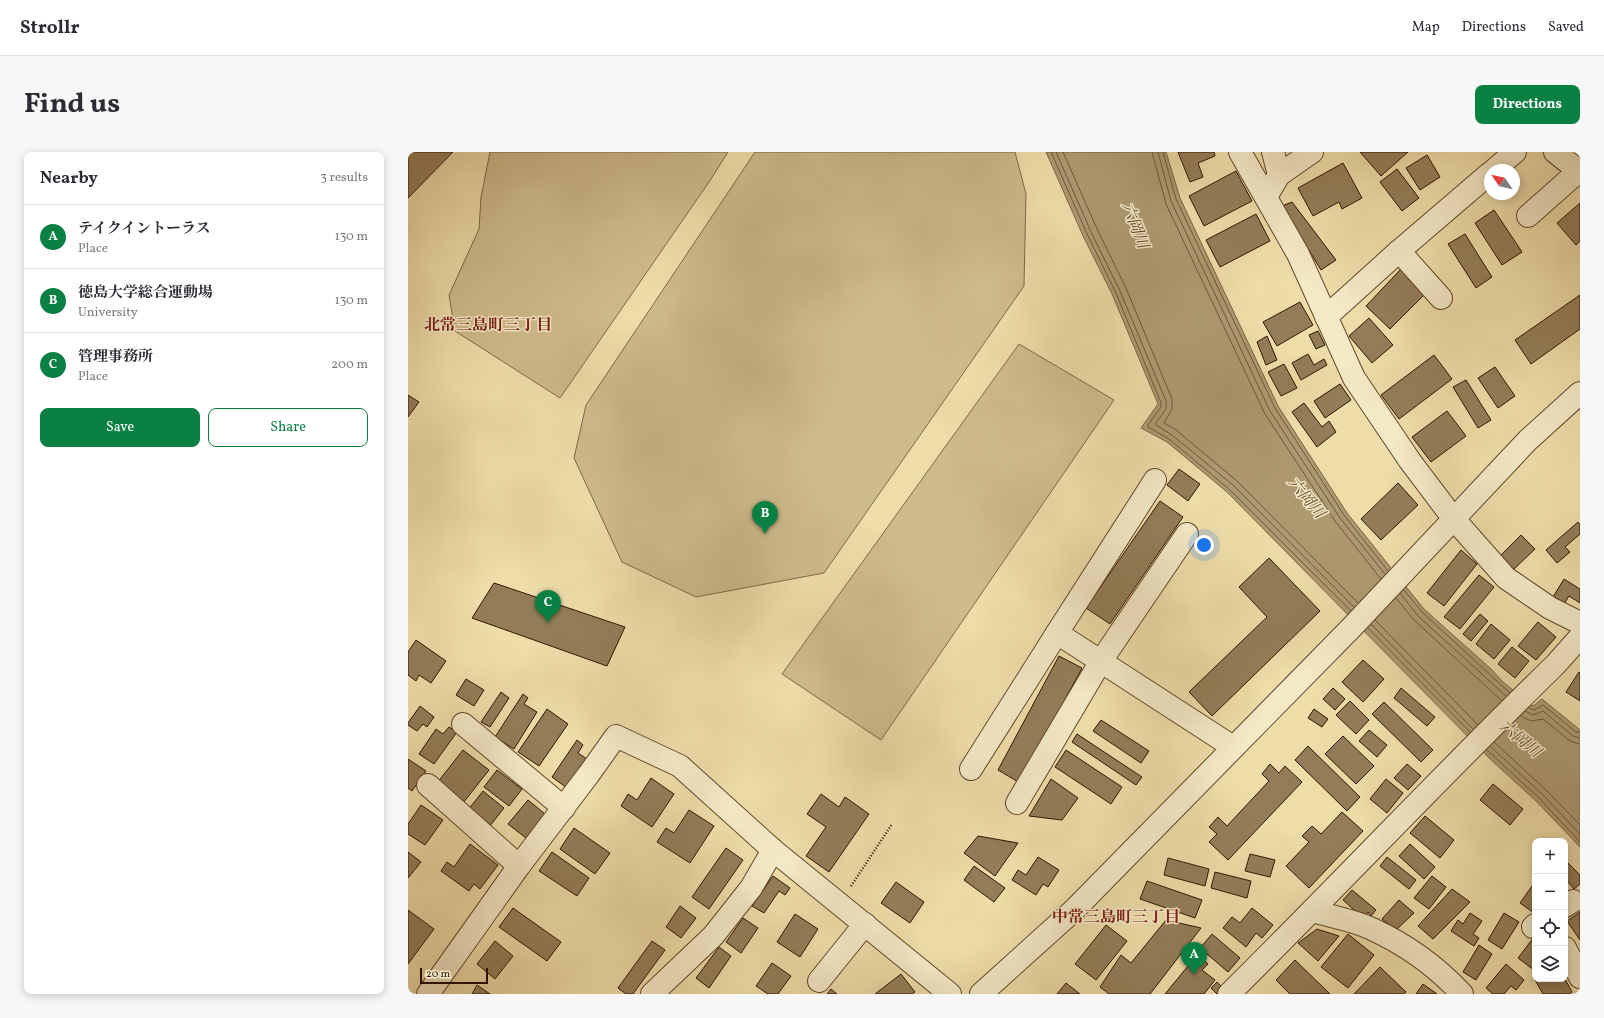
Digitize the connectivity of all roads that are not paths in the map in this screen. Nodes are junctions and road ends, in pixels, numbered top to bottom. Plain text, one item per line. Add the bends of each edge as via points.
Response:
1 (1240, 152) edge
2 (1273, 152) edge
3 (1312, 152) edge
4 (1515, 152) edge
5 (1555, 152) edge
6 (1501, 164) edge
7 (1579, 170) edge
8 (1279, 175) junction
9 (1484, 178) edge
10 (1266, 197) junction
11 (1528, 216) dead end
12 (1399, 251) junction
13 (1441, 298) dead end
14 (1326, 317) junction
15 (1580, 393) edge
16 (1155, 480) dead end
17 (1454, 518) junction
18 (1188, 534) dead end
19 (1580, 623) edge
20 (1057, 633) junction
21 (1580, 638) edge
22 (1101, 662) junction
23 (463, 724) dead end
24 (1233, 747) junction
25 (971, 769) dead end
26 (428, 785) dead end
27 (1017, 803) dead end
28 (564, 808) junction
29 (773, 850) junction
30 (519, 866) junction
31 (1313, 911) junction
32 (865, 924) junction
33 (1568, 954) edge
34 (1580, 977) edge
35 (819, 981) dead end
36 (428, 994) edge
37 (652, 994) edge
38 (950, 994) edge
39 (981, 994) edge
40 (1229, 994) edge
41 (1462, 994) edge

1 - 10 street
2 - 8 street
3 - 8 street
4 - 6 street
5 - 7 street
7 - 11 street
8 - 10 street
9 - 12 street
10 - 14 street via 1298,254
12 - 13 street
12 - 14 street
14 - 17 street via 1354,378 1410,461
15 - 17 street via 1528,440
16 - 20 street
17 - 19 street via 1506,578 1550,608
17 - 24 street via 1353,626
18 - 22 street
20 - 22 street
20 - 25 street
21 - 31 street
22 - 24 street
22 - 27 street
23 - 28 street
24 - 39 street via 1074,910
26 - 30 street
28 - 29 street via 616,736 680,766
28 - 30 street
29 - 32 street
29 - 37 street via 751,888 713,936
30 - 36 street
31 - 40 street
31 - 41 street via 1372,928 1420,955
32 - 35 street
32 - 38 street
33 - 34 street

